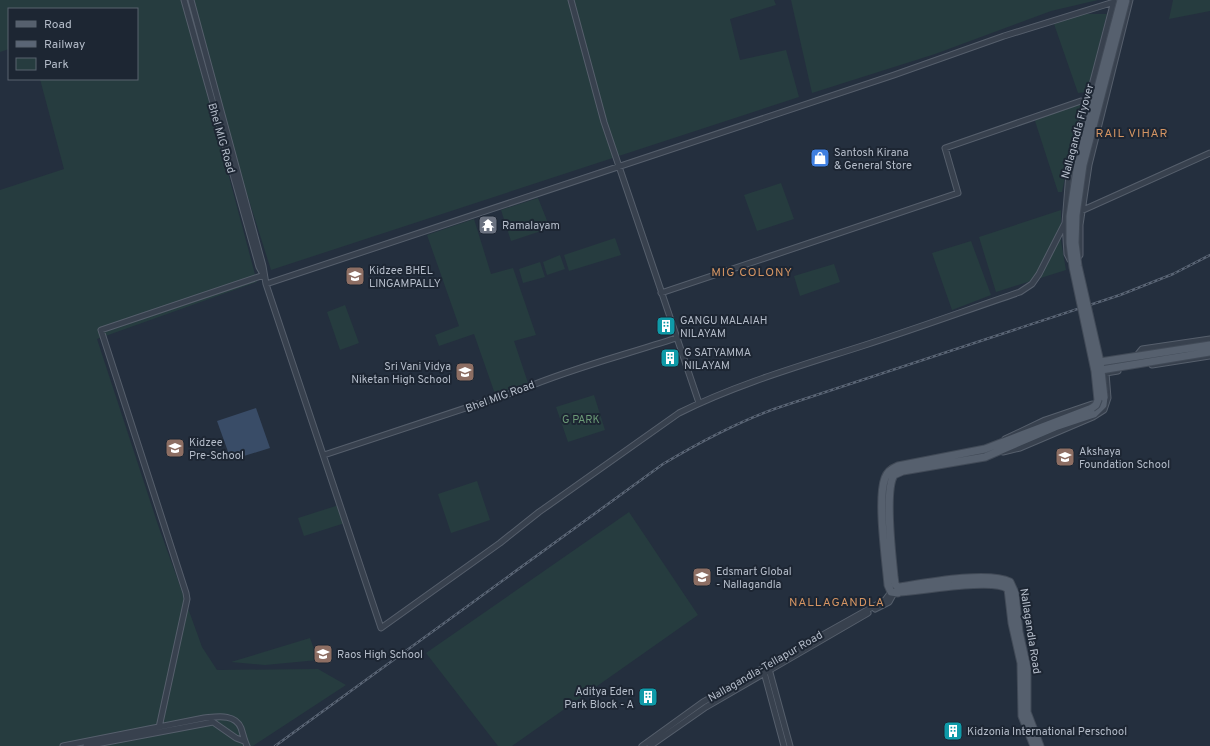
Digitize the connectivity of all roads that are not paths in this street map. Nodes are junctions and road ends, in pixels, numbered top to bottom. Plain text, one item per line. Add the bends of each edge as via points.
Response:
1 (184, 0) edge
2 (191, 0) edge
3 (571, 0) edge
4 (1126, 0) edge
5 (1130, 0) edge
6 (1116, 1) edge
7 (1088, 103) junction
8 (1210, 153) edge
9 (1072, 160) junction
10 (1089, 165) junction
11 (620, 166) junction
12 (1065, 207) junction
13 (1081, 211) junction
14 (1065, 223) junction
15 (264, 275) junction
16 (266, 284) junction
17 (661, 293) junction
18 (676, 338) junction
19 (1210, 339) edge
20 (1210, 345) edge
21 (1143, 349) junction
22 (1210, 352) edge
23 (1210, 356) edge
24 (1148, 366) junction
25 (1140, 367) junction
26 (1099, 368) junction
27 (1107, 384) junction
28 (1095, 388) junction
29 (699, 403) junction
30 (993, 450) junction
31 (324, 455) junction
32 (896, 591) junction
33 (827, 634) junction
34 (766, 670) junction
35 (215, 720) junction
36 (158, 730) junction
37 (245, 744) edge
38 (63, 746) edge
39 (86, 746) edge
40 (642, 746) edge
41 (650, 746) edge
42 (784, 746) edge
43 (790, 746) edge
44 (1034, 746) edge
45 (1040, 746) edge

1 - 15 street, Bhel MIG Road via 259,267
2 - 15 street, Bhel MIG Road
3 - 11 street via 604,122
4 - 26 main road, Nallagandla Flyover, bridge via 1083,165 1076,216 1075,243 1078,266
5 - 10 street
6 - 7 street
6 - 11 street via 1010,34
6 - 26 main road, Nallagandla Flyover, bridge via 1078,163 1071,208 1070,243 1073,267
7 - 9 street
7 - 17 street via 1081,101 945,148 958,193
8 - 13 street
9 - 10 street
9 - 12 street
10 - 13 street
11 - 16 street
11 - 17 street
12 - 13 street
12 - 14 street
13 - 14 street
13 - 14 street via 1080,256 1074,260 1068,259
14 - 29 street via 1045,264 1027,289 928,324 774,373
15 - 16 street, Bhel MIG Road
15 - 36 street via 101,330 187,599
16 - 31 street, Bhel MIG Road
17 - 18 street
18 - 29 street
18 - 31 street, Bhel MIG Road via 554,376 517,391
19 - 21 street
20 - 26 main road, bridge
21 - 24 street
21 - 25 street via 1138,354
22 - 26 main road, bridge
23 - 24 street
24 - 25 street
25 - 26 street via 1108,372
26 - 27 street
26 - 28 street via 1094,380
26 - 30 main road, Nallagandla Flyover, bridge via 1104,401 1098,411
27 - 28 street
27 - 30 street via 1107,405 1099,414 1020,448
28 - 30 street via 1095,401 1092,404 1009,436
29 - 31 street, Bhel MIG Road via 658,427 381,628
30 - 32 main road, Nallagandla Flyover via 895,467 885,477 883,513 888,585
32 - 33 street, Nallagandla-Tellapur Road via 889,602
32 - 44 main road, Nallagandla Road via 982,585 1002,586 1008,589 1021,668 1022,716
32 - 45 main road, Nallagandla Road via 981,578 1010,582 1015,593 1019,632 1027,668 1028,716
33 - 34 street, Nallagandla-Tellapur Road
33 - 40 street, Nallagandla-Tellapur Road via 703,702
34 - 41 street, Nallagandla-Tellapur Road
34 - 42 street
34 - 43 street
35 - 36 street via 204,718
35 - 37 street
35 - 37 street via 236,720
36 - 38 street
36 - 39 street

